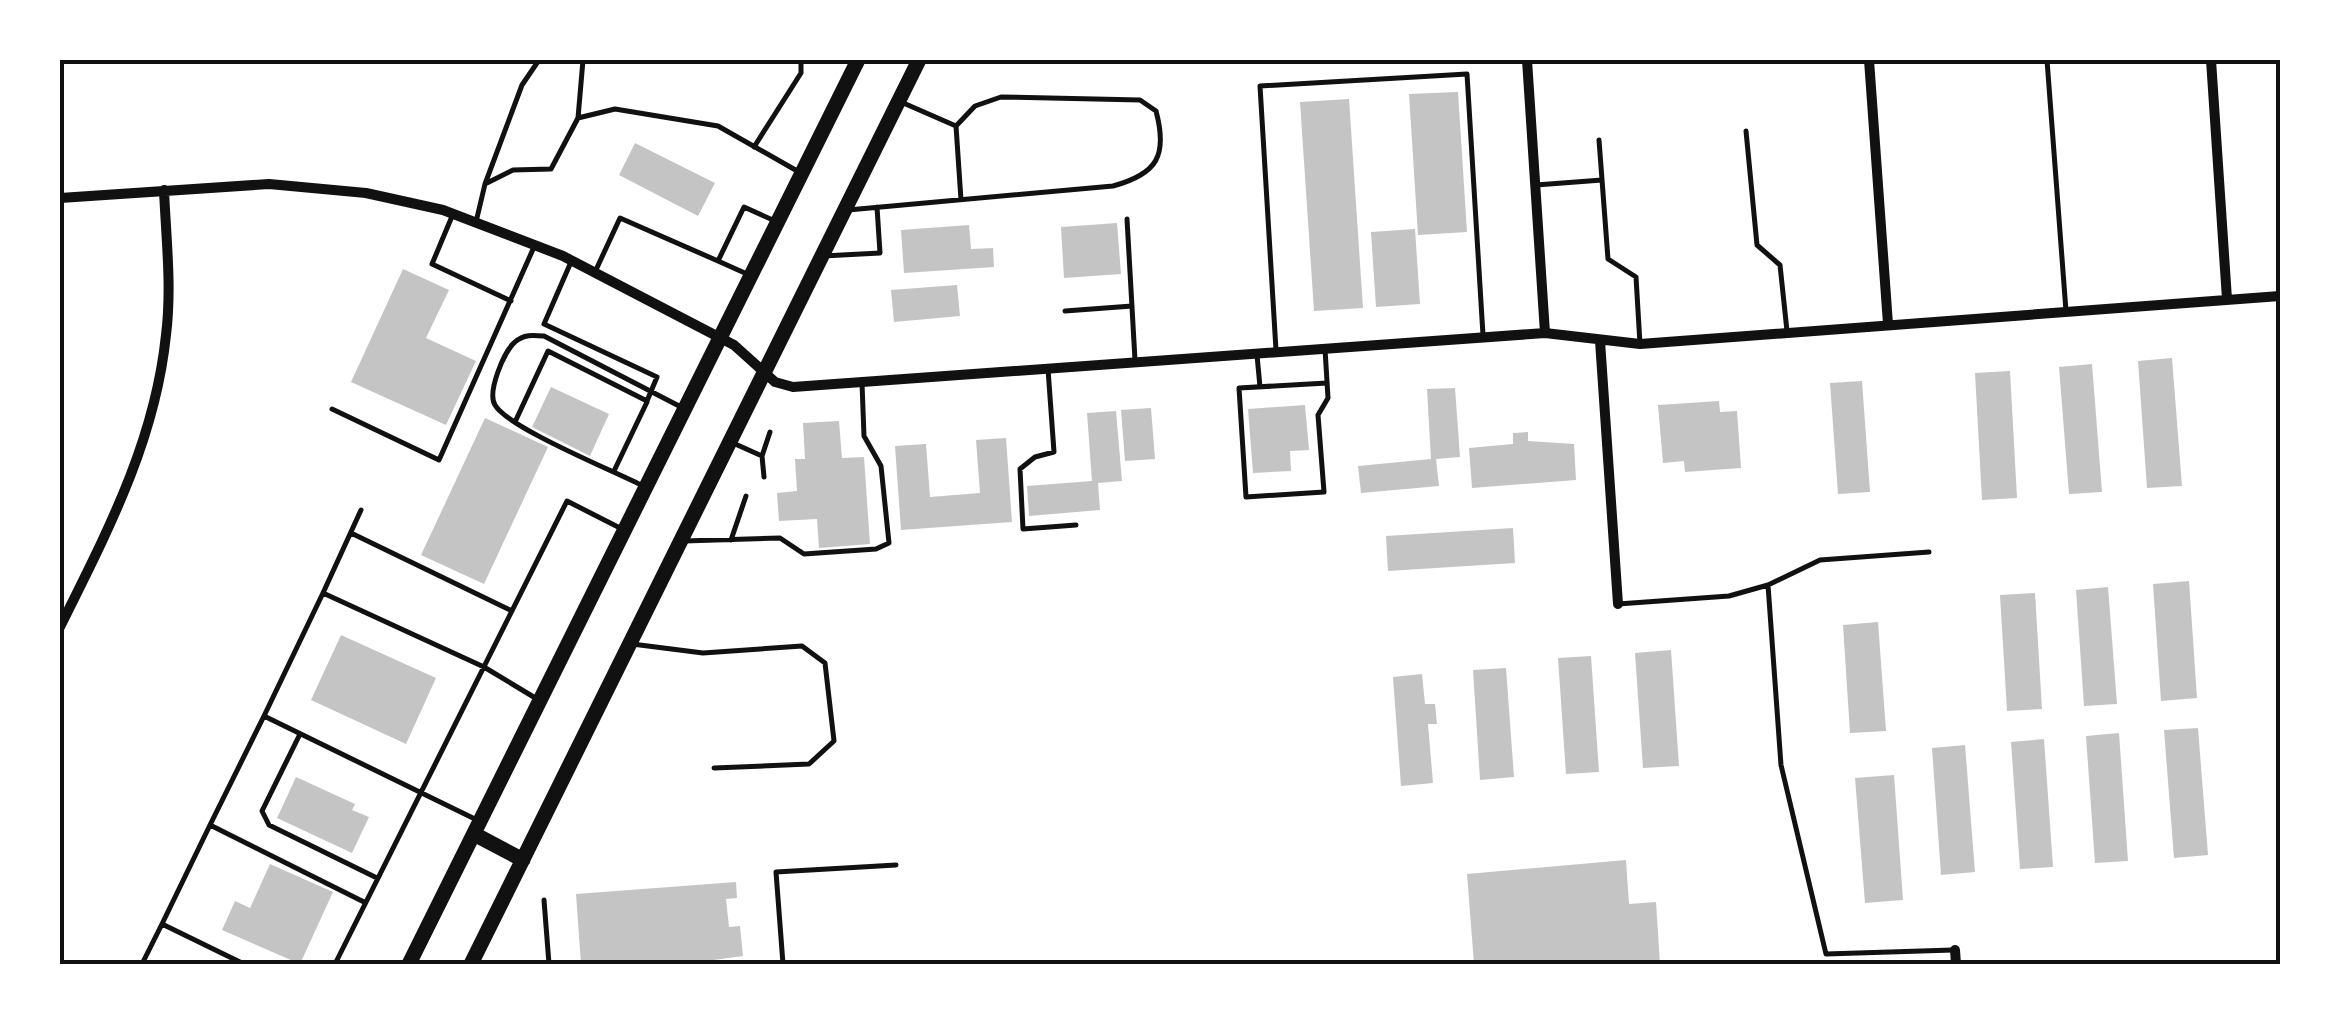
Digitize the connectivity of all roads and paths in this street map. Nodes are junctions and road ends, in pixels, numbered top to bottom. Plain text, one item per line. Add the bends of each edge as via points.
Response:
1 (539, 60) edge
2 (583, 60) edge
3 (801, 60) edge
4 (858, 60) edge
5 (920, 60) edge
6 (943, 60) edge
7 (971, 60) edge
8 (1527, 60) edge
9 (1869, 60) edge
10 (2047, 60) edge
11 (2211, 60) edge
12 (899, 101) junction
13 (578, 118) junction
14 (956, 126) junction
15 (1746, 131) dead end
16 (1598, 140) dead end
17 (754, 147) junction
18 (802, 174) junction
19 (1602, 180) junction
20 (485, 184) junction
21 (1536, 184) junction
22 (164, 190) junction
23 (60, 198) edge
24 (961, 200) junction
25 (877, 207) junction
26 (845, 210) junction
27 (454, 214) junction
28 (1127, 219) dead end
29 (476, 222) junction
30 (778, 222) junction
31 (536, 245) junction
32 (822, 256) junction
33 (572, 261) junction
34 (718, 261) junction
35 (594, 273) junction
36 (750, 276) junction
37 (2280, 296) edge
38 (2227, 299) junction
39 (511, 301) junction
40 (1132, 306) junction
41 (1065, 311) dead end
42 (2066, 311) junction
43 (1888, 324) junction
44 (1787, 331) junction
45 (1546, 333) junction
46 (720, 337) junction
47 (1483, 338) junction
48 (1600, 340) junction
49 (1640, 344) junction
50 (1324, 349) junction
51 (1276, 353) junction
52 (1257, 354) junction
53 (1135, 363) junction
54 (1048, 370) junction
55 (764, 374) junction
56 (862, 383) junction
57 (1327, 383) junction
58 (1260, 387) junction
59 (652, 390) junction
60 (647, 401) junction
61 (685, 408) junction
62 (332, 409) dead end
63 (515, 422) junction
64 (770, 432) dead end
65 (730, 442) junction
66 (762, 456) junction
67 (614, 472) junction
68 (764, 477) dead end
69 (646, 487) junction
70 (746, 496) dead end
71 (361, 510) dead end
72 (1076, 525) dead end
73 (624, 530) junction
74 (350, 533) junction
75 (731, 540) junction
76 (681, 541) junction
77 (1929, 552) dead end
78 (1768, 585) junction
79 (322, 594) junction
80 (1618, 604) joint
81 (512, 610) junction
82 (60, 627) edge
83 (630, 643) junction
84 (484, 667) junction
85 (540, 700) junction
86 (264, 716) junction
87 (300, 734) junction
88 (714, 768) dead end
89 (421, 793) junction
90 (210, 826) junction
91 (477, 827) junction
92 (523, 860) junction
93 (896, 865) dead end
94 (378, 878) junction
95 (544, 900) dead end
96 (365, 903) junction
97 (162, 924) junction
98 (1955, 950) joint
99 (142, 964) edge
100 (244, 964) edge
101 (335, 964) edge
102 (409, 964) edge
103 (471, 964) edge
104 (549, 964) edge
105 (783, 964) edge
106 (1956, 964) edge

1 - 20 lane via 522,86
2 - 13 lane
3 - 17 lane via 801,72
4 - 18 main road
5 - 12 main road
6 - 7 lane
8 - 21 street
9 - 43 street
10 - 42 lane
11 - 38 street
12 - 14 lane
12 - 26 main road
13 - 17 lane via 615,110 718,126
13 - 20 lane via 551,169 513,170
14 - 24 lane
14 - 24 lane via 975,106 1000,97 1096,97 1140,100 1156,111 1162,134 1156,162 1142,178
15 - 44 lane via 1756,246 1780,265
16 - 19 lane
17 - 18 lane
18 - 30 main road
19 - 21 lane
19 - 49 lane via 1608,259 1636,277
20 - 29 lane
21 - 45 street
22 - 23 street
22 - 27 street via 269,184 366,193
22 - 82 street via 166,334 148,431 121,506
24 - 25 lane
25 - 26 lane
25 - 32 lane via 880,252
26 - 32 main road
27 - 29 street
27 - 39 lane via 432,264
28 - 40 lane
29 - 31 street
30 - 34 lane via 744,207
30 - 36 main road
31 - 33 street
31 - 39 lane
32 - 55 main road
33 - 35 street
33 - 59 lane via 544,324 657,377
34 - 35 lane via 620,218
34 - 36 lane
35 - 46 street
36 - 46 main road
37 - 38 street
38 - 42 street
39 - 62 lane via 439,460
40 - 41 lane
40 - 53 lane
42 - 43 street
43 - 44 street
44 - 49 street
45 - 47 street
45 - 48 street
46 - 55 street
46 - 61 main road
47 - 50 street
47 - 51 lane via 1467,74 1260,86
48 - 49 street
48 - 80 street
50 - 51 street
50 - 57 lane
51 - 52 street
52 - 53 street
52 - 58 lane
53 - 54 street
54 - 56 street
54 - 72 lane via 1054,452 1020,469 1023,529
55 - 56 street via 793,387
55 - 65 main road
56 - 75 lane via 864,436 881,466 889,543 804,554 780,538
57 - 58 lane
57 - 58 lane via 1328,398 1318,415 1324,492 1246,497 1239,388
59 - 60 lane
59 - 61 lane
59 - 63 lane via 544,336 529,335 513,343 491,392 495,406
60 - 63 lane via 548,351
60 - 67 lane
61 - 69 main road
63 - 67 lane
64 - 66 lane
65 - 66 lane
65 - 76 main road
66 - 68 lane
67 - 69 lane
69 - 73 main road
70 - 75 lane
71 - 74 lane
73 - 81 lane via 567,501
73 - 85 main road
74 - 79 lane
74 - 81 lane
75 - 76 lane
76 - 83 main road
77 - 78 lane via 1820,560
78 - 80 lane via 1730,596
78 - 98 lane via 1781,766 1826,954
79 - 84 lane
79 - 86 lane
81 - 84 lane
83 - 88 lane via 703,653 802,646 826,663 834,741 809,764
83 - 92 main road
84 - 85 lane
84 - 89 lane
85 - 91 main road
86 - 87 lane
86 - 90 lane
87 - 89 lane
87 - 94 lane via 262,811 269,825
89 - 91 lane
89 - 94 lane
90 - 96 lane
90 - 97 lane
91 - 92 main road
91 - 102 main road
92 - 103 main road
93 - 105 lane via 776,872
94 - 96 lane
95 - 104 lane
96 - 101 lane
97 - 99 lane
97 - 100 lane
98 - 106 street

